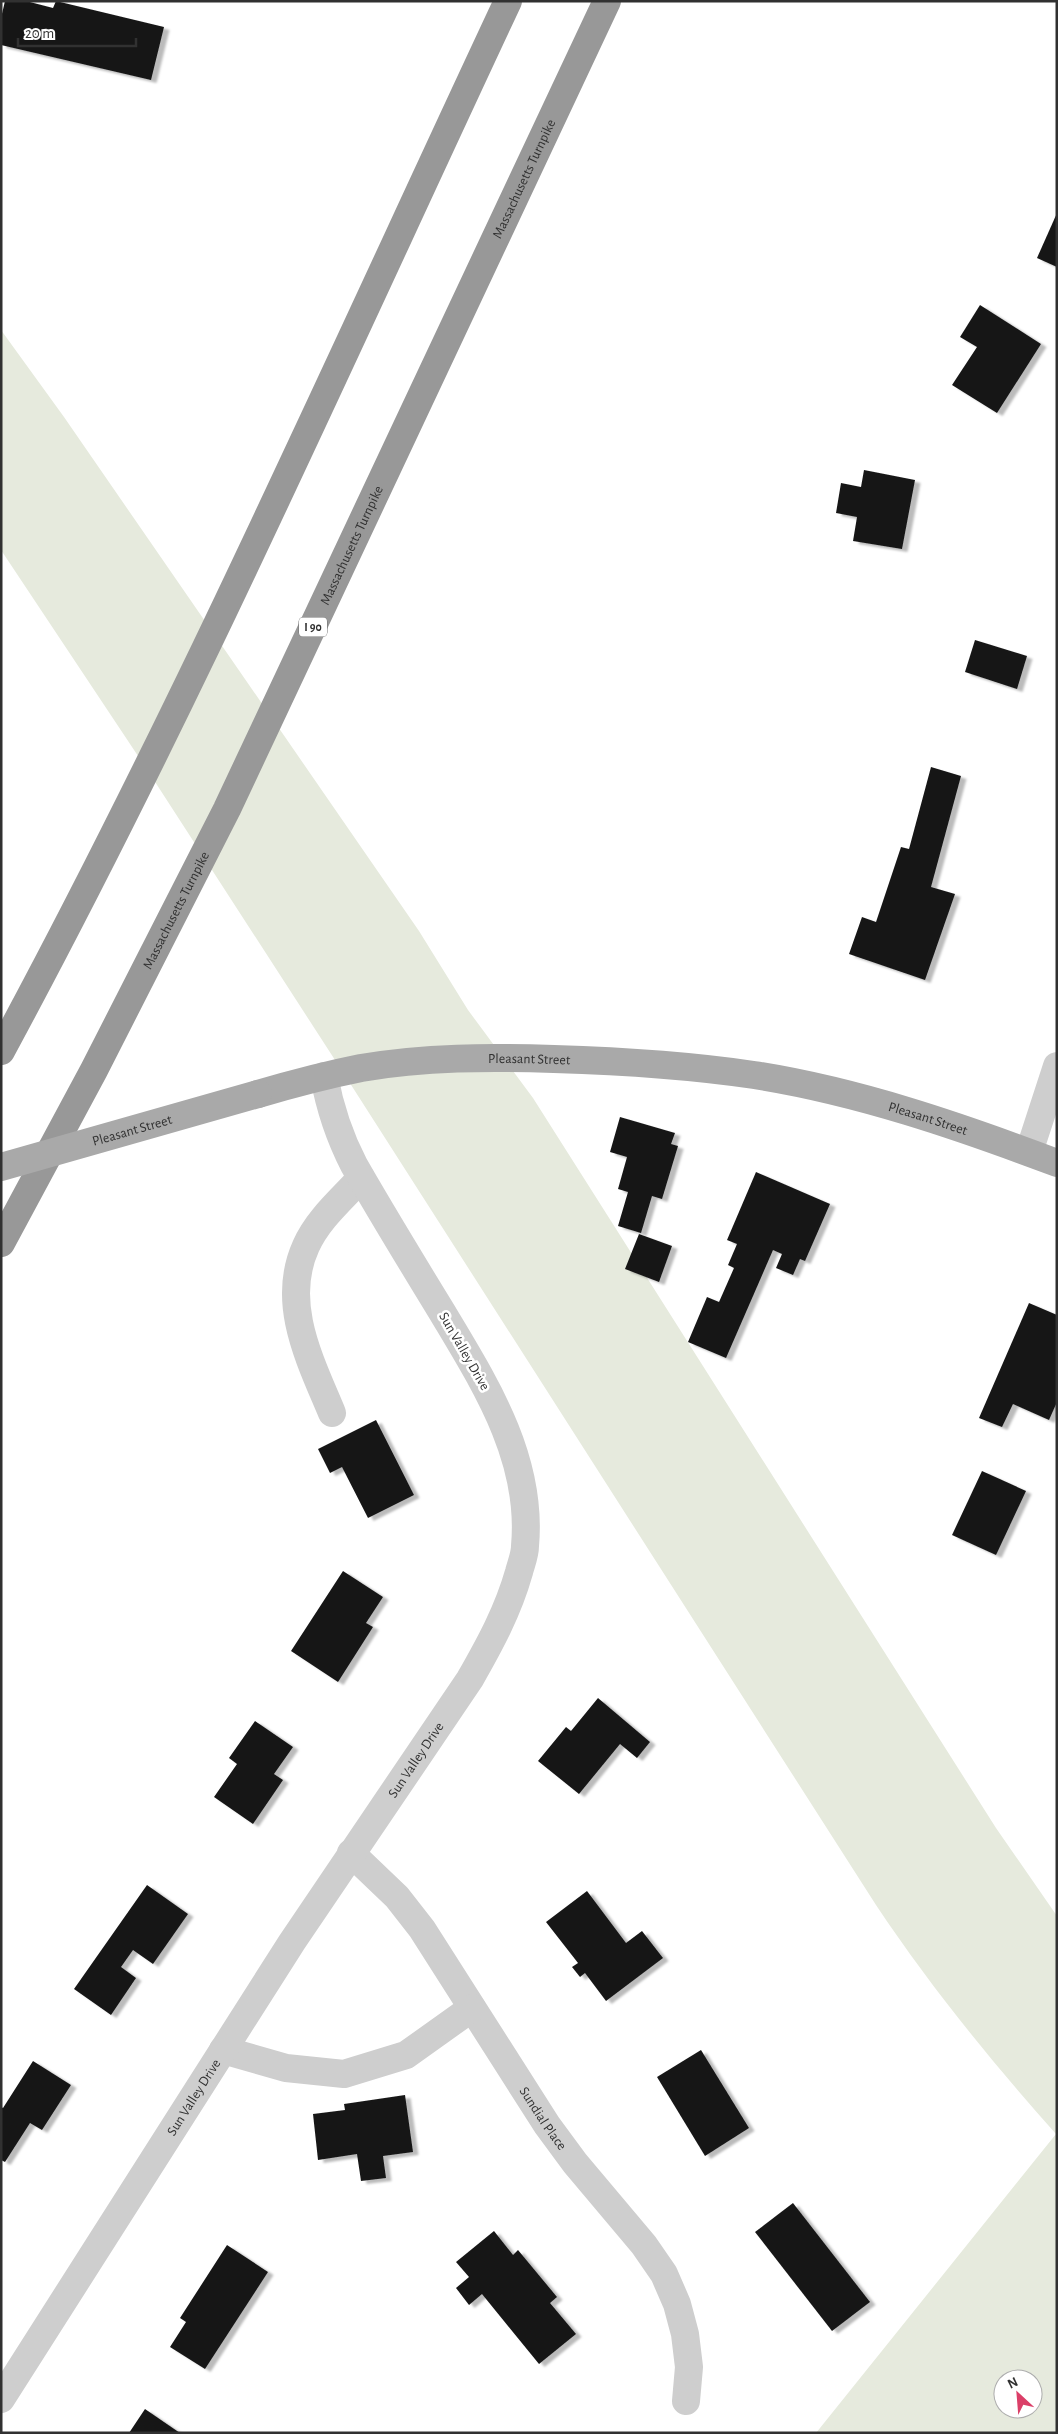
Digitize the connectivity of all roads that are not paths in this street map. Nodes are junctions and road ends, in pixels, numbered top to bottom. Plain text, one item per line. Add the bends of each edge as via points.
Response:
1 (508, 1) edge
2 (607, 1) edge
3 (1, 1050) edge
4 (1057, 1066) edge
5 (324, 1076) junction
6 (1029, 1152) junction
7 (1057, 1163) edge
8 (1, 1167) edge
9 (361, 1178) junction
10 (1, 1243) edge
11 (332, 1414) dead end
12 (351, 1853) junction
13 (472, 2008) junction
14 (223, 2050) junction
15 (1, 2399) edge
16 (686, 2402) dead end

1 - 3 highway via 218,620 91,881
2 - 10 highway, Massachusetts Turnpike / I 90 via 227,809 99,1061
4 - 6 street
5 - 6 main road, Pleasant Street via 404,1063 486,1057 680,1066 820,1089 886,1106
5 - 8 main road, Pleasant Street, bridge
5 - 9 street, Sun Valley Drive via 338,1135
6 - 7 main road, Pleasant Street
9 - 11 street via 325,1216 306,1246 294,1285 298,1322
9 - 12 street, Sun Valley Drive via 483,1379 517,1460 526,1505 525,1548 513,1592 495,1635 470,1678
12 - 13 street, Sundial Place via 397,1897 422,1929
12 - 14 street, Sun Valley Drive
13 - 14 street via 406,2055 344,2074 286,2068
13 - 16 street, Sundial Place via 547,2125 664,2274 678,2304 686,2334 689,2368
14 - 15 street, Sun Valley Drive

